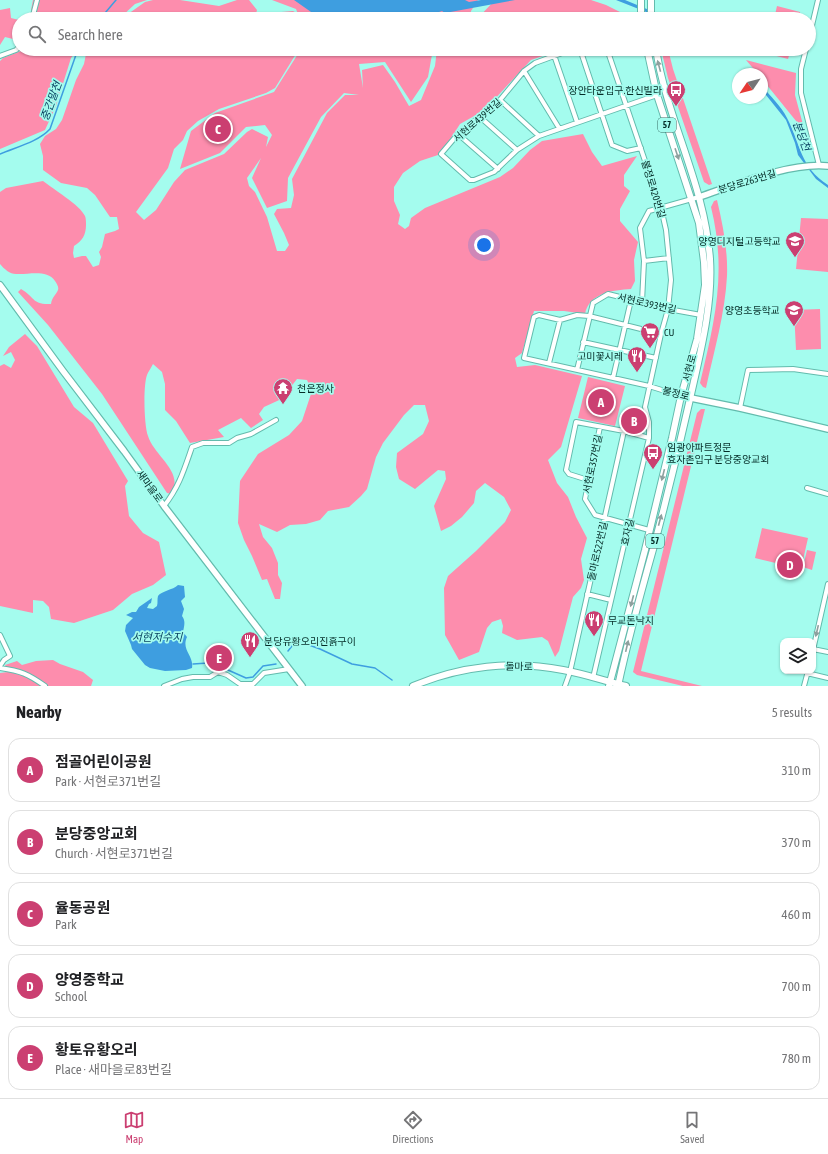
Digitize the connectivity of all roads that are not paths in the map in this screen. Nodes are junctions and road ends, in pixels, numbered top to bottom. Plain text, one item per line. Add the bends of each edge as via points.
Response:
1 (38, 0) edge
2 (641, 0) edge
3 (651, 0) edge
4 (818, 0) edge
5 (34, 12) edge
6 (641, 12) edge
7 (651, 12) edge
8 (815, 12) edge
9 (12, 52) edge
10 (0, 56) edge
11 (552, 56) edge
12 (554, 56) edge
13 (582, 56) edge
14 (610, 56) edge
15 (649, 56) edge
16 (658, 56) edge
17 (805, 56) edge
18 (524, 71) junction
19 (658, 95) junction
20 (500, 100) junction
21 (627, 105) junction
22 (602, 115) junction
23 (480, 117) junction
24 (577, 122) junction
25 (558, 128) junction
26 (458, 134) junction
27 (539, 136) junction
28 (642, 148) junction
29 (517, 150) junction
30 (816, 165) junction
31 (828, 166) edge
32 (498, 169) junction
33 (699, 197) junction
34 (692, 199) junction
35 (661, 208) junction
36 (669, 258) junction
37 (644, 261) junction
38 (0, 284) edge
39 (631, 300) junction
40 (642, 302) junction
41 (668, 309) junction
42 (700, 315) junction
43 (589, 316) junction
44 (560, 320) junction
45 (625, 325) junction
46 (661, 334) junction
47 (583, 342) junction
48 (620, 350) junction
49 (656, 358) junction
50 (549, 363) junction
51 (577, 370) junction
52 (828, 374) edge
53 (613, 378) junction
54 (650, 386) junction
55 (681, 396) junction
56 (690, 397) junction
57 (740, 408) junction
58 (276, 420) dead end
59 (600, 427) junction
60 (828, 429) edge
61 (624, 431) junction
62 (649, 438) junction
63 (588, 480) junction
64 (807, 488) dead end
65 (827, 494) edge
66 (164, 506) junction
67 (605, 518) junction
68 (629, 524) junction
69 (649, 530) junction
70 (828, 584) edge
71 (587, 594) junction
72 (611, 600) junction
73 (0, 635) edge
74 (816, 638) edge
75 (816, 650) edge
76 (828, 652) edge
77 (0, 667) edge
78 (289, 668) junction
79 (570, 672) junction
80 (807, 674) edge
81 (814, 674) edge
82 (593, 678) junction
83 (828, 678) edge
84 (609, 684) edge
85 (240, 685) edge
86 (618, 685) edge
87 (45, 686) edge
88 (164, 686) edge
89 (302, 686) edge
90 (413, 686) edge
91 (565, 686) edge
92 (626, 686) edge
93 (804, 686) edge

1 - 5 street
2 - 6 main road
3 - 7 main road
4 - 8 street
9 - 10 street
11 - 18 street, 서현로439번길 via 534,63
12 - 24 street
13 - 22 street
14 - 21 street, 불정로420번길
15 - 19 main road, 서현로 / 57
33 -> 16 main road, 서현로 / 57 via 666,92
17 - 30 street via 801,93
18 - 20 street, 서현로439번길
18 - 25 street
19 - 21 street
19 -> 34 main road, 서현로 / 57
20 - 23 street, 서현로439번길
20 - 27 street
21 - 22 street
21 - 28 street, 불정로420번길
22 - 24 street
22 - 28 street via 612,145 627,152
23 - 26 street, 서현로439번길
23 - 29 street
24 - 25 street
25 - 27 street
26 - 32 street
26 - 32 street, 서현로439번길 via 441,154 470,180
27 - 29 street
28 - 35 street, 불정로420번길
29 - 32 street
30 - 31 street
30 - 33 street, 분당로263번길 via 750,180
33 - 34 street
33 - 56 main road, 서현로 / 57 via 708,243 710,281 704,329
34 - 35 street
34 - 42 main road, 서현로 / 57 via 699,223 704,262 705,285
35 - 36 street, 불정로420번길
35 - 37 street via 649,211 640,228
36 - 37 street
36 - 41 street, 불정로420번길 via 671,280
37 - 40 street
38 - 66 street, 새마을로
39 - 40 street, 서현로393번길
39 - 43 street, 서현로393번길 via 608,294 593,303
39 - 45 street
40 - 41 street, 서현로393번길
41 - 42 street, 서현로393번길
41 - 46 street, 불정로420번길
42 - 55 main road, 서현로 / 57 via 697,339
43 - 44 street via 577,315
43 - 45 street
43 - 47 street, 서현로393번길
44 - 50 street
44 - 50 street, 불정로 via 538,315 534,317 524,358
45 - 46 street
45 - 48 street
46 - 49 street, 불정로420번길
47 - 48 street
47 - 51 street, 서현로393번길
48 - 49 street
48 - 53 street
49 - 54 street, 불정로420번길
50 - 51 street, 불정로
51 - 53 street, 불정로
52 - 57 street via 792,369 748,370
53 - 54 street, 불정로
54 - 55 street, 불정로
54 - 62 street, 효자길 via 645,407 649,422
55 - 56 street, 불정로
55 -> 69 main road, 서현로 / 57
56 - 57 street, 불정로
86 -> 56 main road, 서현로 / 57
57 - 60 street, 불정로
58 - 66 street via 229,443 203,443 192,447 176,488
59 - 61 street
59 - 63 street, 서현로357번길
59 - 63 street via 576,422 566,470 569,474
61 - 62 street
61 - 67 street, 돌마로522번길
62 - 68 street, 효자길
63 - 67 street, 서현로357번길 via 584,499 595,515
64 - 65 street
66 - 78 street, 새마을로
67 - 68 street, 서현로357번길
67 - 71 street, 돌마로522번길
68 - 69 street, 서현로357번길
68 - 72 street, 효자길
69 -> 84 main road, 서현로 / 57
70 -> 74 street
71 - 72 street
71 - 79 street, 돌마로522번길
72 - 82 street, 효자길
73 - 77 street via 10,656
75 - 76 street
77 - 87 street via 16,670
78 - 85 street via 264,674 253,684
78 - 89 street, 새마을로
79 - 82 main road, 돌마로
79 - 90 main road, 돌마로 via 526,666 491,667 456,672
79 - 91 street, 돌마로522번길
80 - 93 street
81 - 83 street
82 - 84 main road, 돌마로
84 - 86 main road, 돌마로
85 - 88 street via 218,672 210,677 192,677
86 - 92 main road, 돌마로

